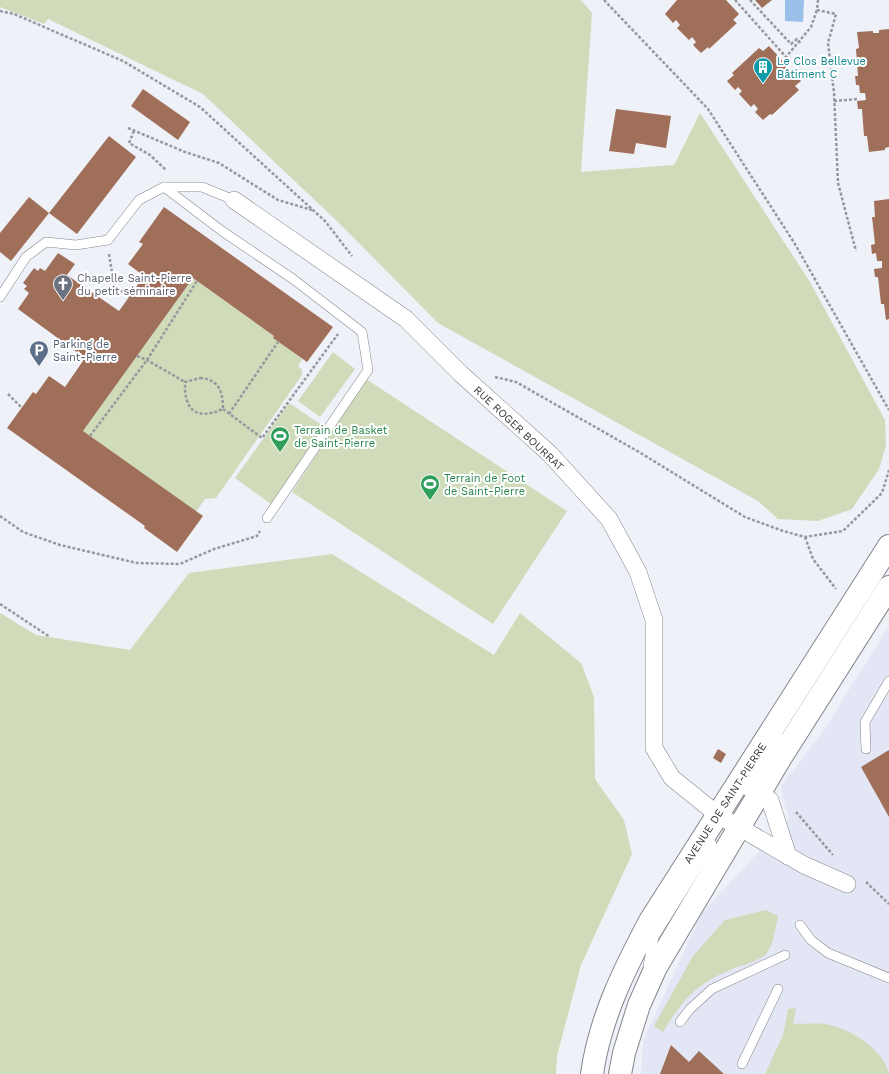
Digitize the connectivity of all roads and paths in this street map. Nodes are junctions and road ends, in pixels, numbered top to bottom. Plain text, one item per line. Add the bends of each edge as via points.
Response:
1 (604, 0) edge
2 (735, 0) edge
3 (750, 0) edge
4 (818, 0) edge
5 (817, 10) junction
6 (0, 11) edge
7 (800, 43) junction
8 (858, 99) dead end
9 (834, 101) junction
10 (128, 128) dead end
11 (134, 131) junction
12 (168, 172) dead end
13 (164, 187) junction
14 (234, 200) joint
15 (313, 210) junction
16 (108, 240) junction
17 (856, 251) dead end
18 (353, 259) dead end
19 (197, 281) dead end
20 (0, 297) edge
21 (128, 298) dead end
22 (348, 321) junction
23 (278, 342) dead end
24 (137, 356) dead end
25 (147, 360) junction
26 (461, 374) junction
27 (184, 382) junction
28 (8, 394) dead end
29 (22, 408) dead end
30 (223, 409) junction
31 (889, 410) edge
32 (229, 414) junction
33 (90, 436) dead end
34 (889, 470) edge
35 (0, 516) edge
36 (267, 518) joint
37 (805, 537) junction
38 (889, 546) edge
39 (889, 587) edge
40 (854, 601) junction
41 (0, 604) edge
42 (50, 637) dead end
43 (889, 681) edge
44 (785, 730) dead end
45 (866, 749) dead end
46 (747, 791) junction
47 (795, 808) dead end
48 (726, 823) junction
49 (788, 856) junction
50 (838, 859) dead end
51 (855, 881) joint
52 (889, 904) edge
53 (800, 925) dead end
54 (785, 955) dead end
55 (889, 978) edge
56 (778, 989) dead end
57 (680, 1022) dead end
58 (742, 1064) dead end
59 (592, 1074) edge
60 (620, 1074) edge

1 - 31 path via 708,109 795,244
2 - 7 path via 786,57
3 - 7 path via 791,44 797,39
4 - 5 path
5 - 7 path via 811,27
5 - 9 path via 836,14 828,43
6 - 15 path via 14,14 123,61 200,107
8 - 9 path
9 - 17 path via 838,184
10 - 11 path
11 - 12 path via 129,143 150,155
11 - 15 path via 220,163 278,200
13 - 14 lane via 202,187
13 - 16 lane via 139,200
13 - 22 lane
14 - 26 street, RUE ROGER BOURRAT via 406,319
15 - 18 path
16 - 20 lane via 76,245 46,242 26,257
16 - 21 path via 114,285
19 - 25 path
22 - 32 path via 262,438
22 - 36 lane via 362,332 368,370
23 - 32 path
24 - 25 path
25 - 27 path
25 - 33 path
26 - 37 path via 482,374 516,382 640,452 746,517
26 - 48 street, RUE ROGER BOURRAT via 550,454 609,519 638,572 654,620 654,748 672,778
27 - 30 path via 208,378 215,382 222,395
27 - 30 path via 184,397 192,410 207,414
28 - 29 path
30 - 32 path
34 - 37 path via 882,493 843,531
35 - 36 path via 22,532 60,545 138,563 180,564 214,549 257,536
37 - 40 path via 813,559 836,589
38 - 40 street, AVENUE DE SAINT-PIERRE
39 - 46 street, AVENUE DE SAINT-PIERRE
40 - 46 street, AVENUE DE SAINT-PIERRE via 789,710
41 - 42 path
43 - 45 lane via 865,722
44 - 46 lane
46 - 48 street, AVENUE DE SAINT-PIERRE
46 - 49 street via 770,800
47 - 50 path via 797,814
48 - 49 street, RUE ROGER BOURRAT
48 - 59 street, AVENUE DE SAINT-PIERRE via 650,921 618,984 603,1022
48 - 60 street, AVENUE DE SAINT-PIERRE via 639,1005
49 - 51 street, RUE ROGER BOURRAT
51 - 52 path
53 - 55 lane via 811,940 828,953
54 - 57 lane via 712,989
56 - 58 lane

